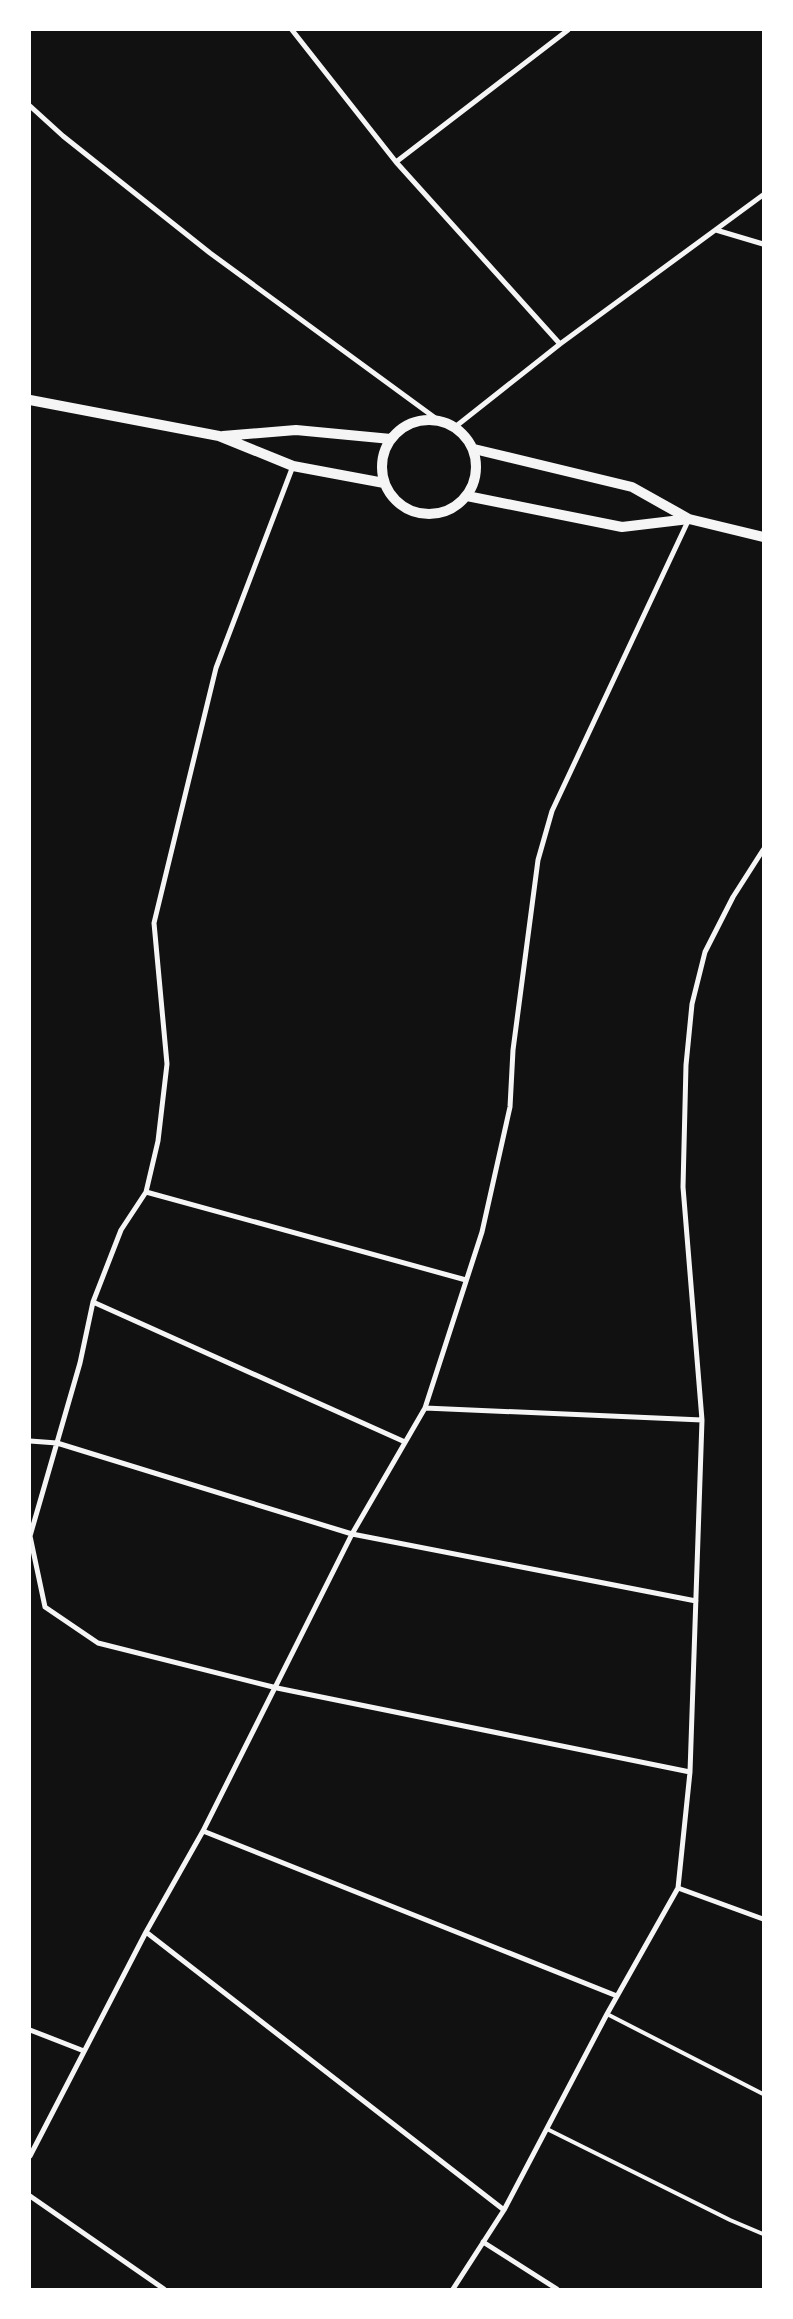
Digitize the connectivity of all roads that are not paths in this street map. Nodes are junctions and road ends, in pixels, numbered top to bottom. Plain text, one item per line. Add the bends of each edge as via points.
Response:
1 (292, 30) edge
2 (568, 30) edge
3 (30, 106) edge
4 (396, 162) junction
5 (763, 195) edge
6 (716, 230) junction
7 (763, 244) edge
8 (560, 344) junction
9 (30, 400) edge
10 (438, 420) junction
11 (455, 426) junction
12 (219, 436) junction
13 (391, 439) junction
14 (474, 449) junction
15 (293, 466) junction
16 (384, 482) junction
17 (467, 496) junction
18 (689, 519) junction
19 (763, 537) edge
20 (763, 850) edge
21 (146, 1192) junction
22 (466, 1280) junction
23 (93, 1302) junction
24 (425, 1408) junction
25 (702, 1420) junction
26 (30, 1441) edge
27 (405, 1442) junction
28 (57, 1443) junction
29 (352, 1534) junction
30 (30, 1536) edge
31 (696, 1601) junction
32 (277, 1688) junction
33 (690, 1772) junction
34 (203, 1831) junction
35 (678, 1888) junction
36 (763, 1919) edge
37 (146, 1932) junction
38 (617, 1996) junction
39 (607, 2014) junction
40 (30, 2030) edge
41 (84, 2051) junction
42 (763, 2094) edge
43 (546, 2130) junction
44 (30, 2156) edge
45 (30, 2196) edge
46 (504, 2210) junction
47 (763, 2234) edge
48 (484, 2242) junction
49 (164, 2289) edge
50 (453, 2289) edge
51 (557, 2289) edge

1 - 4 street
2 - 4 street
3 - 10 street via 210,253
4 - 8 street
5 - 6 street
6 - 7 street
6 - 8 street
8 - 11 street
9 - 12 main road
10 - 11 main road
10 - 13 main road via 420,420 404,427
11 - 14 main road
12 - 13 main road via 296,430
12 - 15 main road
13 - 16 main road via 382,460
14 - 17 main road via 476,473
14 - 18 main road via 632,487
15 - 16 main road
15 - 21 street via 216,668 154,923 167,1064 158,1140
16 - 17 main road via 392,498 405,508 422,514 439,514 455,507
17 - 18 main road via 622,527
18 - 19 main road
18 - 22 street via 552,811 538,860 510,1106 482,1232
20 - 25 street via 704,952 692,1004 686,1065 683,1187
21 - 22 street
21 - 23 street via 121,1230
22 - 24 street
23 - 27 street
23 - 28 street
24 - 25 street
24 - 27 street
25 - 31 street
26 - 28 street
27 - 29 street
28 - 29 street
28 - 30 street
29 - 31 street
29 - 32 street
30 - 32 street via 45,1607 98,1643
31 - 33 street
32 - 33 street
32 - 34 street
33 - 35 street
34 - 37 street
34 - 38 street
35 - 36 street
35 - 38 street
37 - 41 street
37 - 46 street
38 - 39 street
39 - 42 lane
39 - 43 street
40 - 41 street
41 - 44 street
43 - 46 street
43 - 47 lane
45 - 49 street
46 - 48 street
48 - 50 street
48 - 51 street

